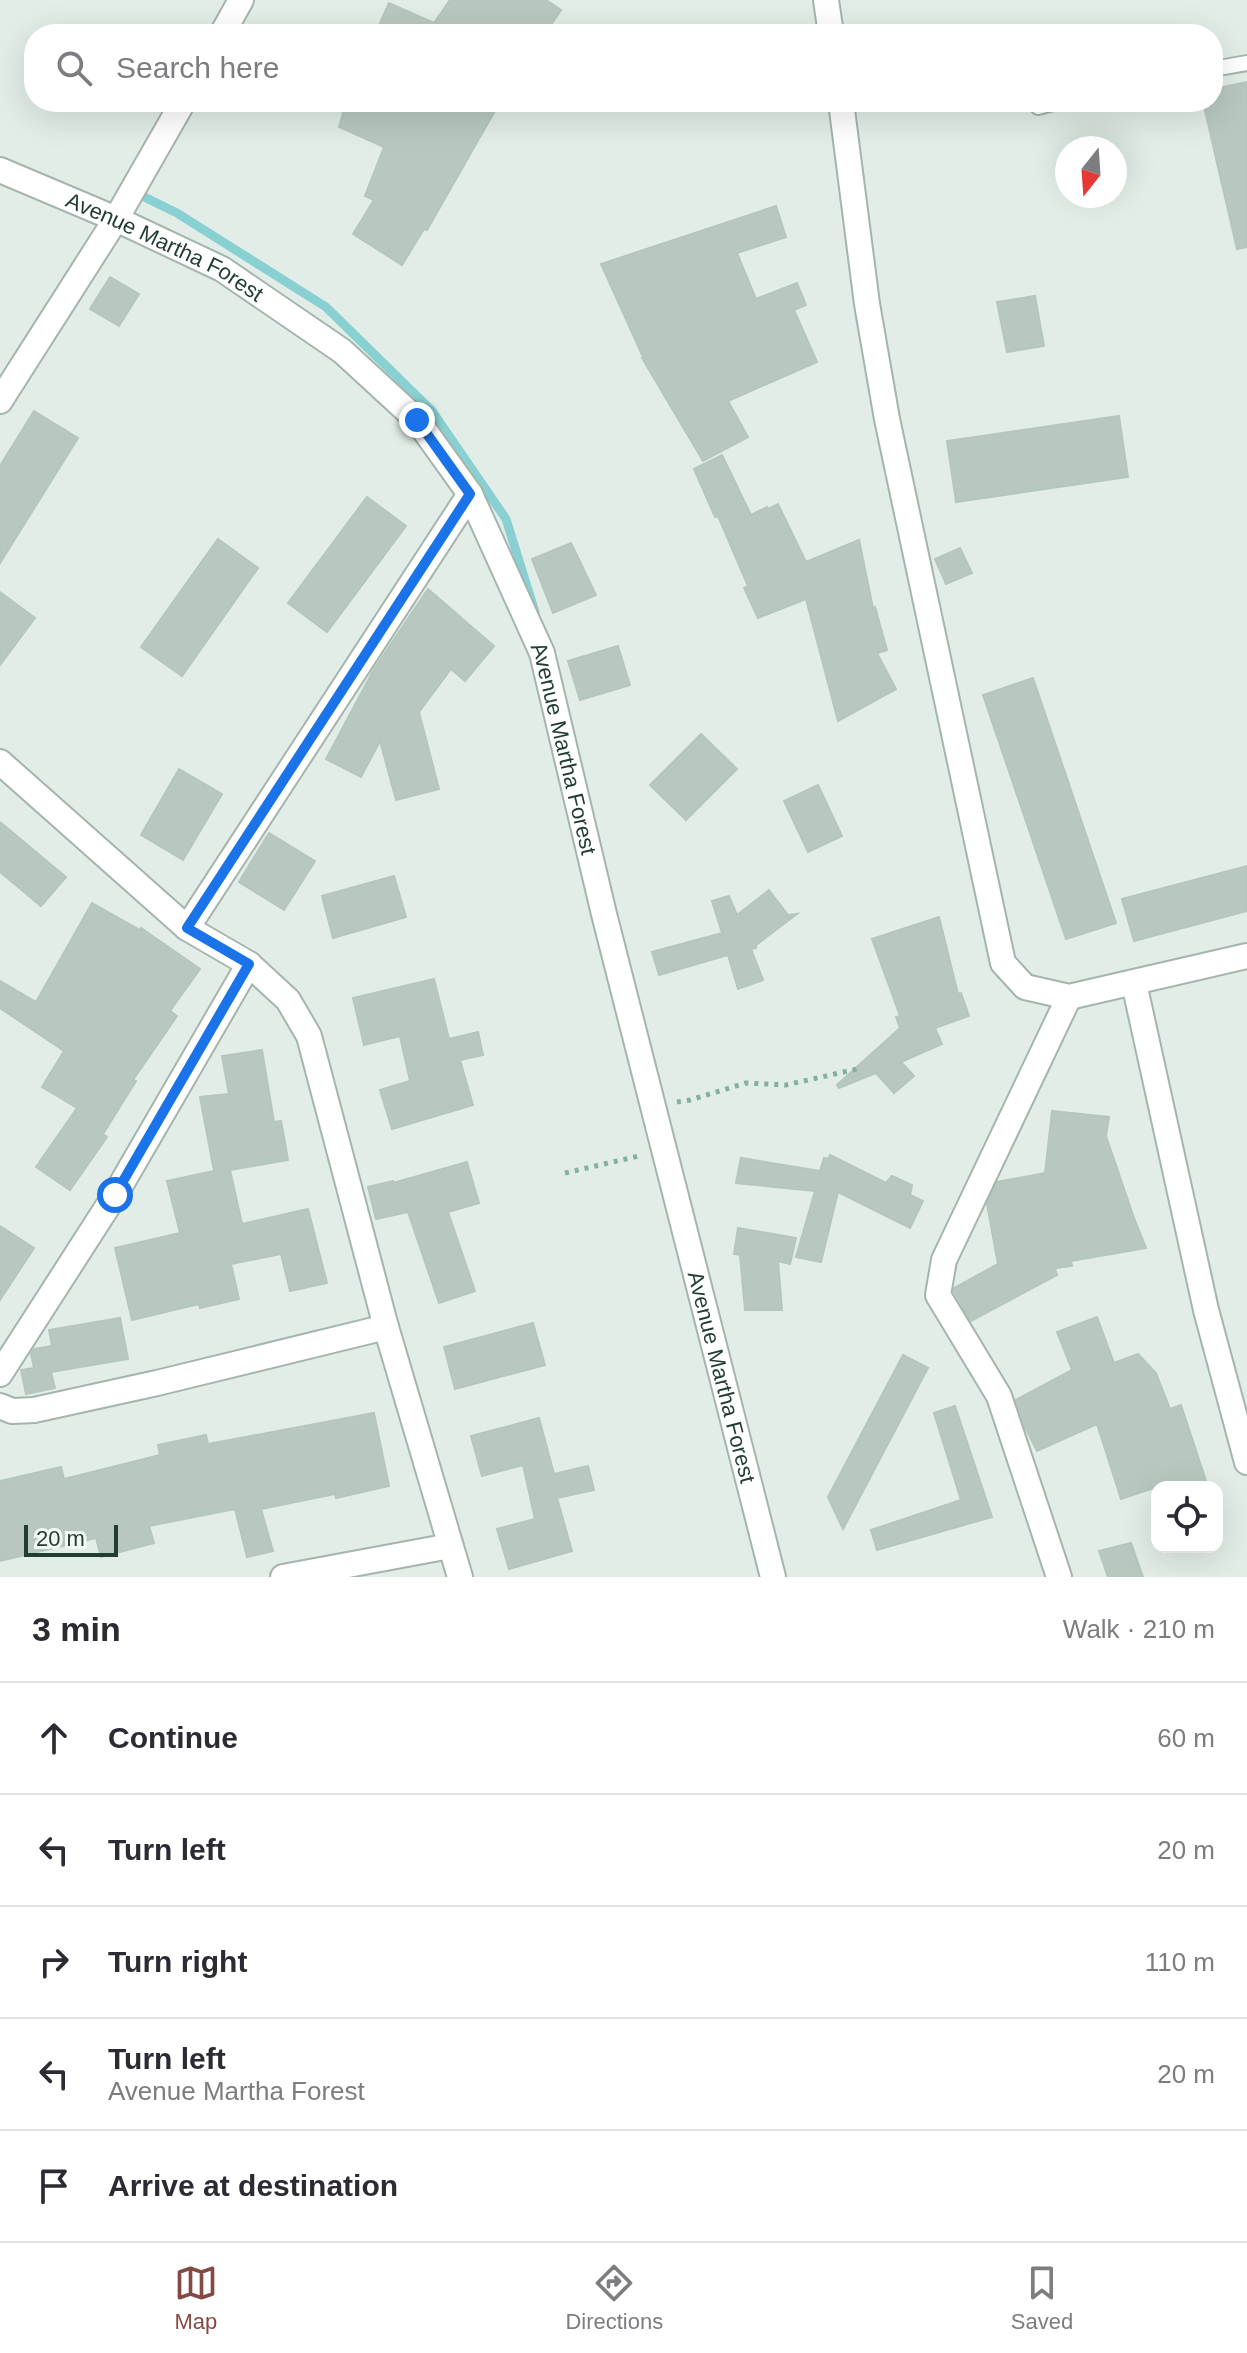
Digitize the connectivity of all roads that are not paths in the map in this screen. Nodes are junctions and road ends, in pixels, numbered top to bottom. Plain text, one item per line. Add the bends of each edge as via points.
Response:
1 (241, 0) edge
2 (826, 0) edge
3 (228, 24) edge
4 (830, 24) edge
5 (1247, 63) edge
6 (1223, 67) edge
7 (177, 112) edge
8 (842, 112) edge
9 (0, 170) edge
10 (116, 219) junction
11 (0, 401) edge
12 (470, 494) junction
13 (0, 762) edge
14 (187, 928) junction
15 (1247, 956) edge
16 (249, 964) junction
17 (1134, 983) junction
18 (1069, 997) junction
19 (386, 1327) junction
20 (0, 1374) edge
21 (0, 1406) edge
22 (1247, 1462) edge
23 (450, 1546) junction
24 (283, 1577) edge
25 (460, 1577) edge
26 (773, 1577) edge
27 (1059, 1577) edge

1 - 3 street
2 - 4 street
5 - 6 lane
7 - 10 street
8 - 18 street via 887,419 1003,963 1025,987
9 - 10 street, Avenue Martha Forest
10 - 11 street
10 - 12 street, Avenue Martha Forest via 222,269 342,351 417,420
12 - 14 street
12 - 26 street, Avenue Martha Forest via 542,653
13 - 14 street
14 - 16 street
15 - 17 street
16 - 19 street via 288,1000 309,1036
16 - 20 street via 115,1195
17 - 18 street
17 - 22 street via 1206,1310
18 - 27 street via 944,1260 938,1295 999,1396
19 - 21 street via 34,1410
19 - 23 street
23 - 24 street
23 - 25 street

